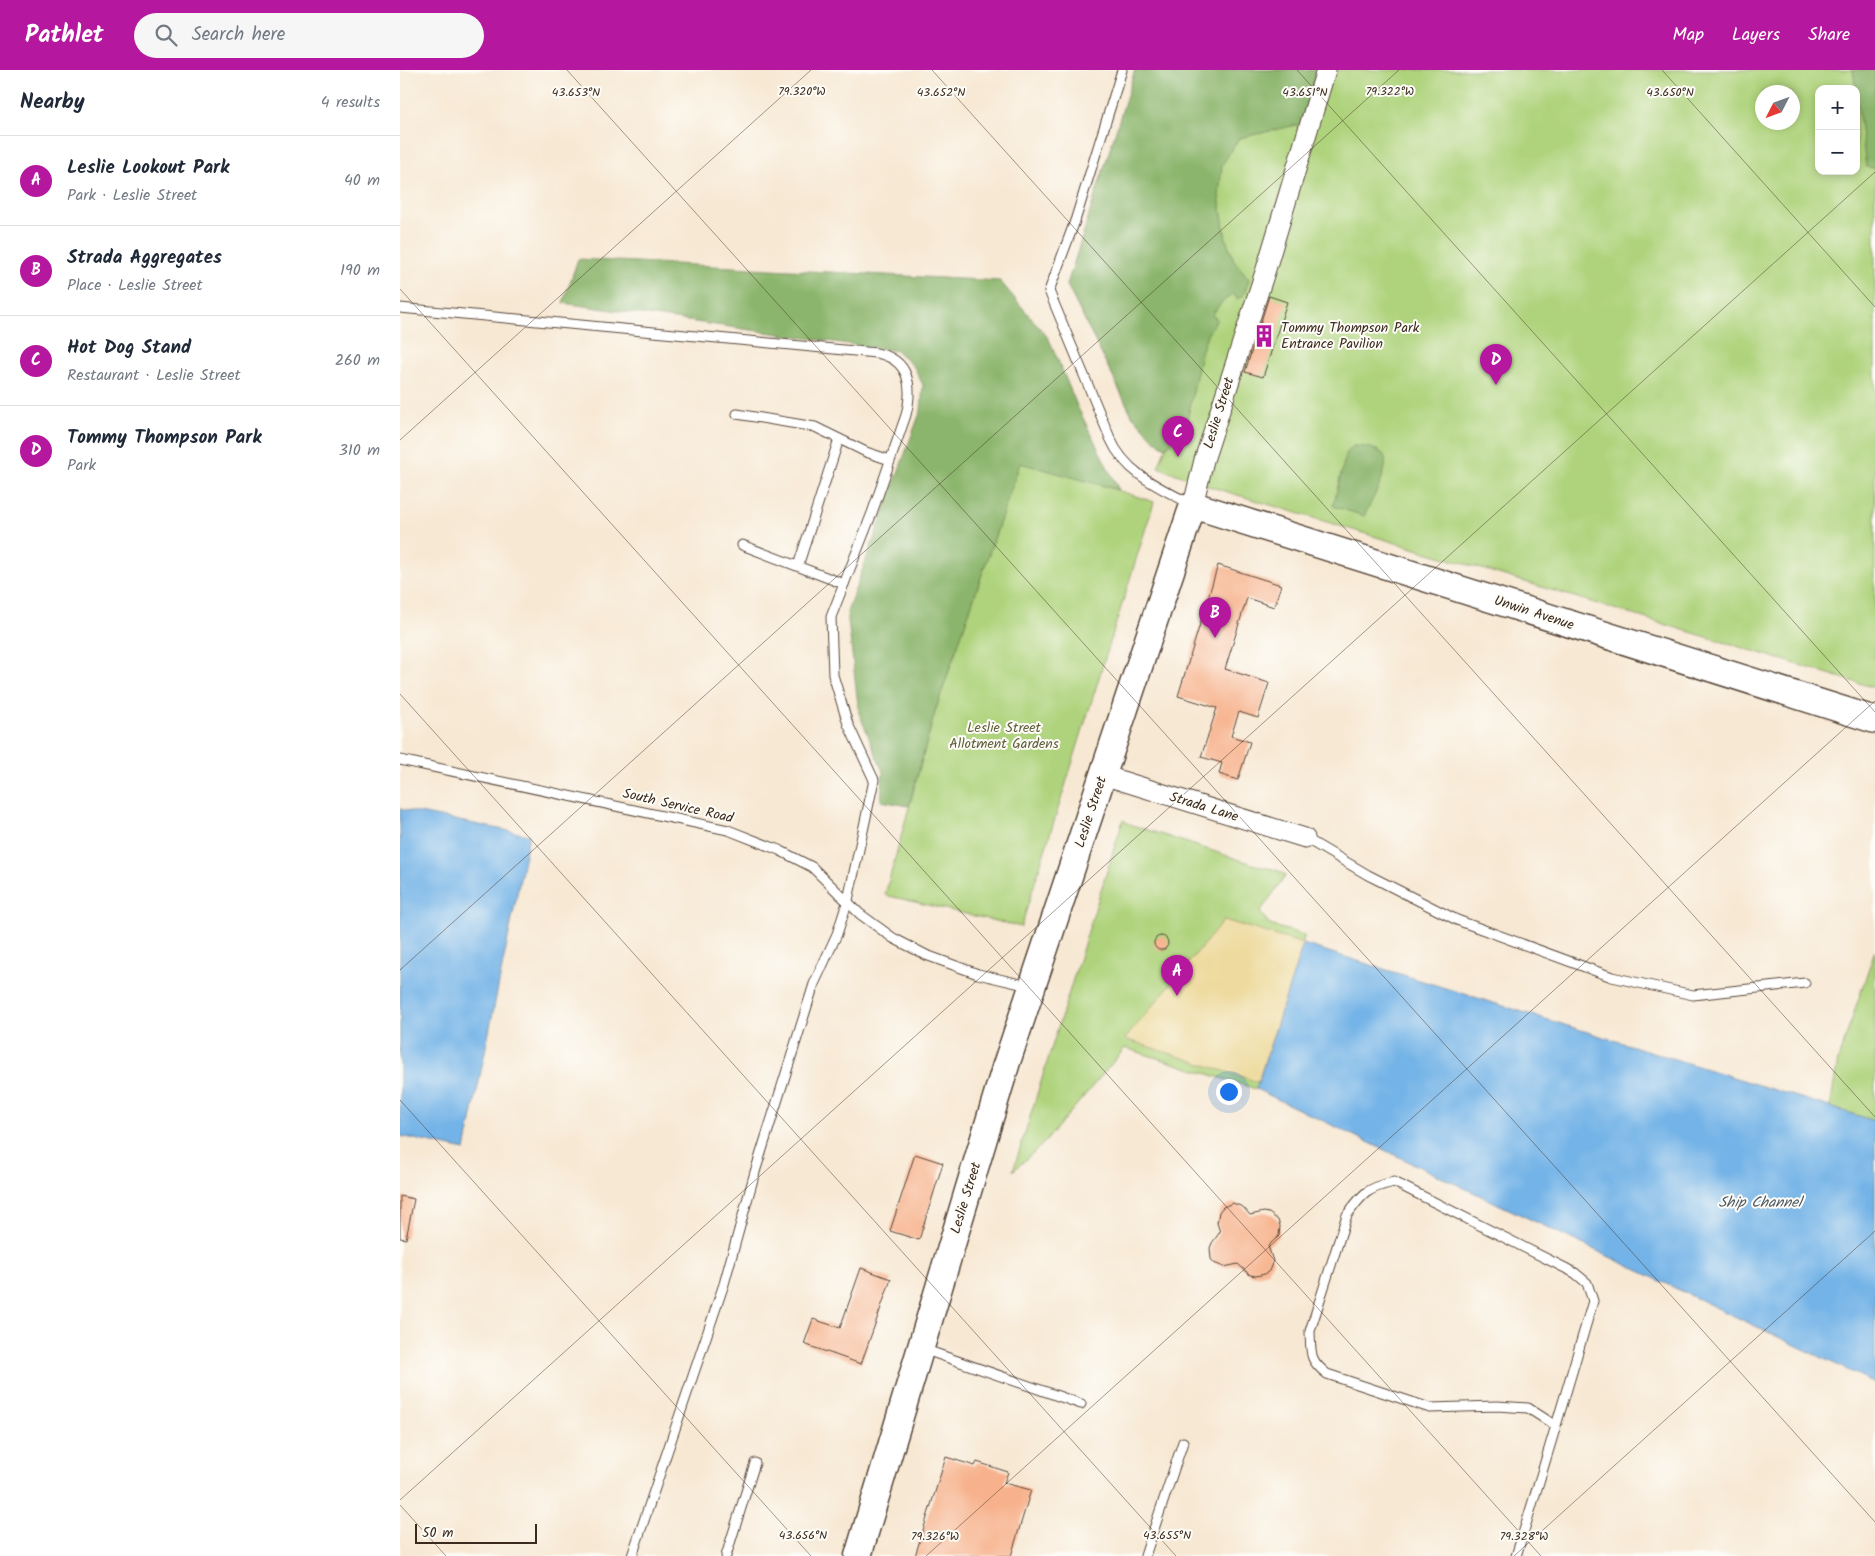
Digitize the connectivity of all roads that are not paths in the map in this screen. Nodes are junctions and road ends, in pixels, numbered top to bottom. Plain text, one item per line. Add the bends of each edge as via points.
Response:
1 (1122, 70) edge
2 (1326, 70) edge
3 (400, 308) edge
4 (737, 414) dead end
5 (839, 439) junction
6 (890, 460) junction
7 (1193, 505) junction
8 (742, 545) dead end
9 (798, 566) junction
10 (844, 584) junction
11 (1875, 720) edge
12 (400, 760) edge
13 (1103, 775) junction
14 (1305, 838) joint
15 (848, 900) junction
16 (1805, 983) dead end
17 (1032, 987) junction
18 (921, 1348) junction
19 (1081, 1404) dead end
20 (1556, 1426) junction
21 (1183, 1442) dead end
22 (756, 1463) dead end
23 (632, 1556) edge
24 (726, 1556) edge
25 (858, 1556) edge
26 (1145, 1556) edge
27 (1516, 1556) edge

1 - 7 lane via 1050,291 1120,457 1134,471
2 - 7 street, Leslie Street via 1204,460
3 - 6 lane via 884,355 901,365 909,387 907,409
4 - 5 lane via 816,427
5 - 6 lane
5 - 9 lane
6 - 10 lane
7 - 11 street, Unwin Avenue
7 - 13 street, Leslie Street
8 - 9 lane
9 - 10 lane
10 - 15 lane via 831,617 833,675 848,724 874,780
12 - 15 lane, South Service Road via 728,830 812,867
13 - 14 street, Strada Lane
13 - 17 street, Leslie Street
14 - 16 lane via 1368,875 1457,920 1612,977 1693,995
15 - 17 lane, South Service Road via 860,914 893,938 926,955 978,974
15 - 23 lane via 837,934 814,984 724,1284
17 - 18 street, Leslie Street
18 - 19 lane
18 - 25 street, Leslie Street
20 - 20 lane via 1593,1301 1587,1283 1575,1273 1394,1182 1374,1186 1358,1199 1346,1214 1310,1331 1310,1351 1315,1364 1328,1374 1430,1408 1528,1408
20 - 27 lane
21 - 26 lane
22 - 24 lane

